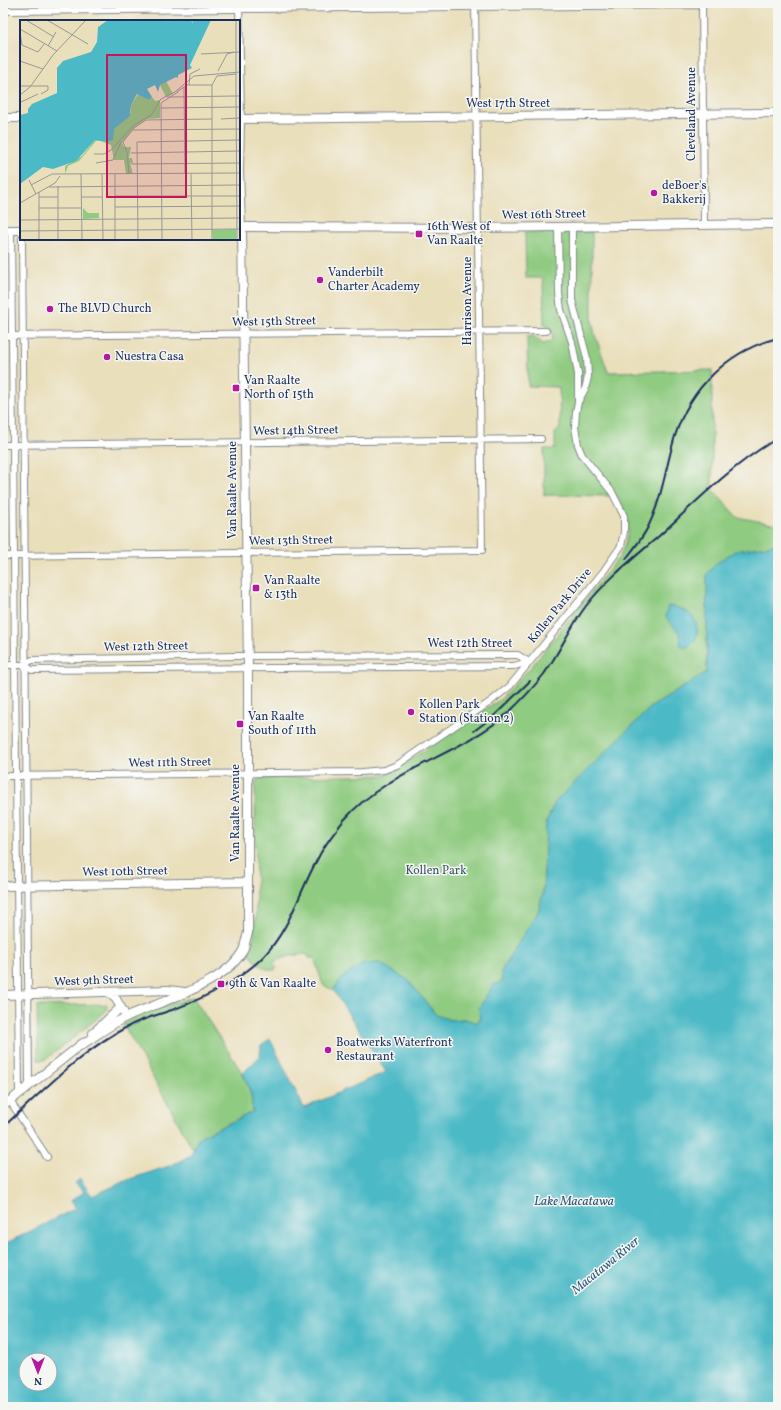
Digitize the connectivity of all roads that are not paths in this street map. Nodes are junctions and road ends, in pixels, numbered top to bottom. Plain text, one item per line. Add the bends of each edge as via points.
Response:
1 (702, 4) edge
2 (475, 5) edge
3 (239, 6) edge
4 (3, 11) edge
5 (239, 20) edge
6 (778, 113) edge
7 (703, 115) junction
8 (477, 116) junction
9 (3, 118) edge
10 (20, 118) edge
11 (240, 119) edge
12 (778, 224) edge
13 (704, 225) junction
14 (558, 226) junction
15 (572, 226) junction
16 (241, 227) edge
17 (478, 228) junction
18 (7, 230) edge
19 (20, 230) edge
20 (22, 240) edge
21 (479, 330) junction
22 (546, 330) dead end
23 (244, 333) junction
24 (22, 335) junction
25 (3, 336) edge
26 (12, 336) junction
27 (578, 402) junction
28 (541, 439) dead end
29 (480, 440) junction
30 (245, 442) junction
31 (3, 445) edge
32 (13, 445) junction
33 (23, 445) junction
34 (482, 550) joint
35 (246, 552) junction
36 (3, 556) edge
37 (13, 556) junction
38 (23, 556) junction
39 (248, 656) junction
40 (529, 662) junction
41 (3, 665) edge
42 (14, 665) junction
43 (24, 665) junction
44 (248, 668) junction
45 (384, 770) joint
46 (248, 773) junction
47 (3, 776) edge
48 (16, 776) junction
49 (25, 776) junction
50 (248, 882) junction
51 (17, 885) junction
52 (27, 885) junction
53 (3, 886) edge
54 (185, 992) junction
55 (109, 993) junction
56 (18, 994) junction
57 (28, 994) junction
58 (3, 995) edge
59 (120, 1008) junction
60 (128, 1016) junction
61 (80, 1046) junction
62 (29, 1086) junction
63 (19, 1094) junction
64 (6, 1103) edge
65 (47, 1157) dead end

1 - 2 street
1 - 7 street, Cleveland Avenue
2 - 3 street
2 - 8 street, Harrison Avenue
3 - 4 street
3 - 5 street, Van Raalte Avenue
6 - 7 street, West 17th Street
7 - 8 street, West 17th Street
7 - 13 street, Cleveland Avenue
8 - 11 street, West 17th Street
8 - 17 street, Harrison Avenue
9 - 10 street
11 - 16 street, Van Raalte Avenue
12 - 13 street, West 16th Street
13 - 15 street, West 16th Street
14 - 15 street, West 16th Street
14 - 17 street, West 16th Street
14 - 27 street, Kollen Park Drive via 561,310 577,366
15 - 27 street, Kollen Park Drive via 572,300 583,337 588,370 585,389
16 - 17 street, West 16th Street
16 - 23 street, Van Raalte Avenue
17 - 21 street, Harrison Avenue
18 - 19 street
18 - 26 street
20 - 24 street
21 - 22 street, West 15th Street
21 - 23 street, West 15th Street
21 - 29 street, Harrison Avenue
23 - 24 street, West 15th Street
23 - 30 street, Van Raalte Avenue
24 - 26 street, West 15th Street
24 - 33 street
25 - 26 street, West 15th Street
26 - 32 street
27 - 40 street, Kollen Park Drive via 575,427 578,445 592,469 612,492 624,516 624,532 621,546 603,572
28 - 29 street, West 14th Street
29 - 30 street, West 14th Street
29 - 34 street, Harrison Avenue
30 - 33 street, West 14th Street
30 - 35 street, Van Raalte Avenue
31 - 32 street, West 14th Street
32 - 33 street, West 14th Street
32 - 37 street
33 - 38 street
34 - 35 street, West 13th Street
35 - 38 street, West 13th Street
35 - 39 street, Van Raalte Avenue
36 - 37 street, West 13th Street
37 - 38 street, West 13th Street
37 - 42 street
38 - 43 street
39 - 40 street, West 12th Street via 518,655
39 - 43 street, West 12th Street via 32,660
39 - 44 street, Van Raalte Avenue
40 - 44 street, West 12th Street via 514,666
40 - 45 street, Kollen Park Drive via 510,686 490,702 397,765
41 - 42 street, West 12th Street
42 - 43 street, West 12th Street
42 - 48 street
43 - 44 street, West 12th Street via 32,670
43 - 49 street
44 - 46 street, Van Raalte Avenue
45 - 46 street, West 11th Street
46 - 49 street, West 11th Street
46 - 50 street, Van Raalte Avenue
47 - 48 street, West 11th Street
48 - 49 street, West 11th Street
48 - 51 street
49 - 52 street
50 - 52 street, West 10th Street
50 - 54 street, Van Raalte Avenue via 248,933 243,949 227,969
51 - 52 street, West 10th Street
51 - 53 street, West 10th Street
51 - 56 street
52 - 57 street
54 - 55 street, West 9th Street via 168,990
54 - 60 street
55 - 57 street, West 9th Street
55 - 59 street via 116,999
56 - 57 street, West 9th Street
56 - 58 street, West 9th Street
56 - 63 street
57 - 62 street
59 - 60 street
59 - 61 street
60 - 61 street
61 - 62 street
62 - 63 street
63 - 64 street
64 - 65 street

